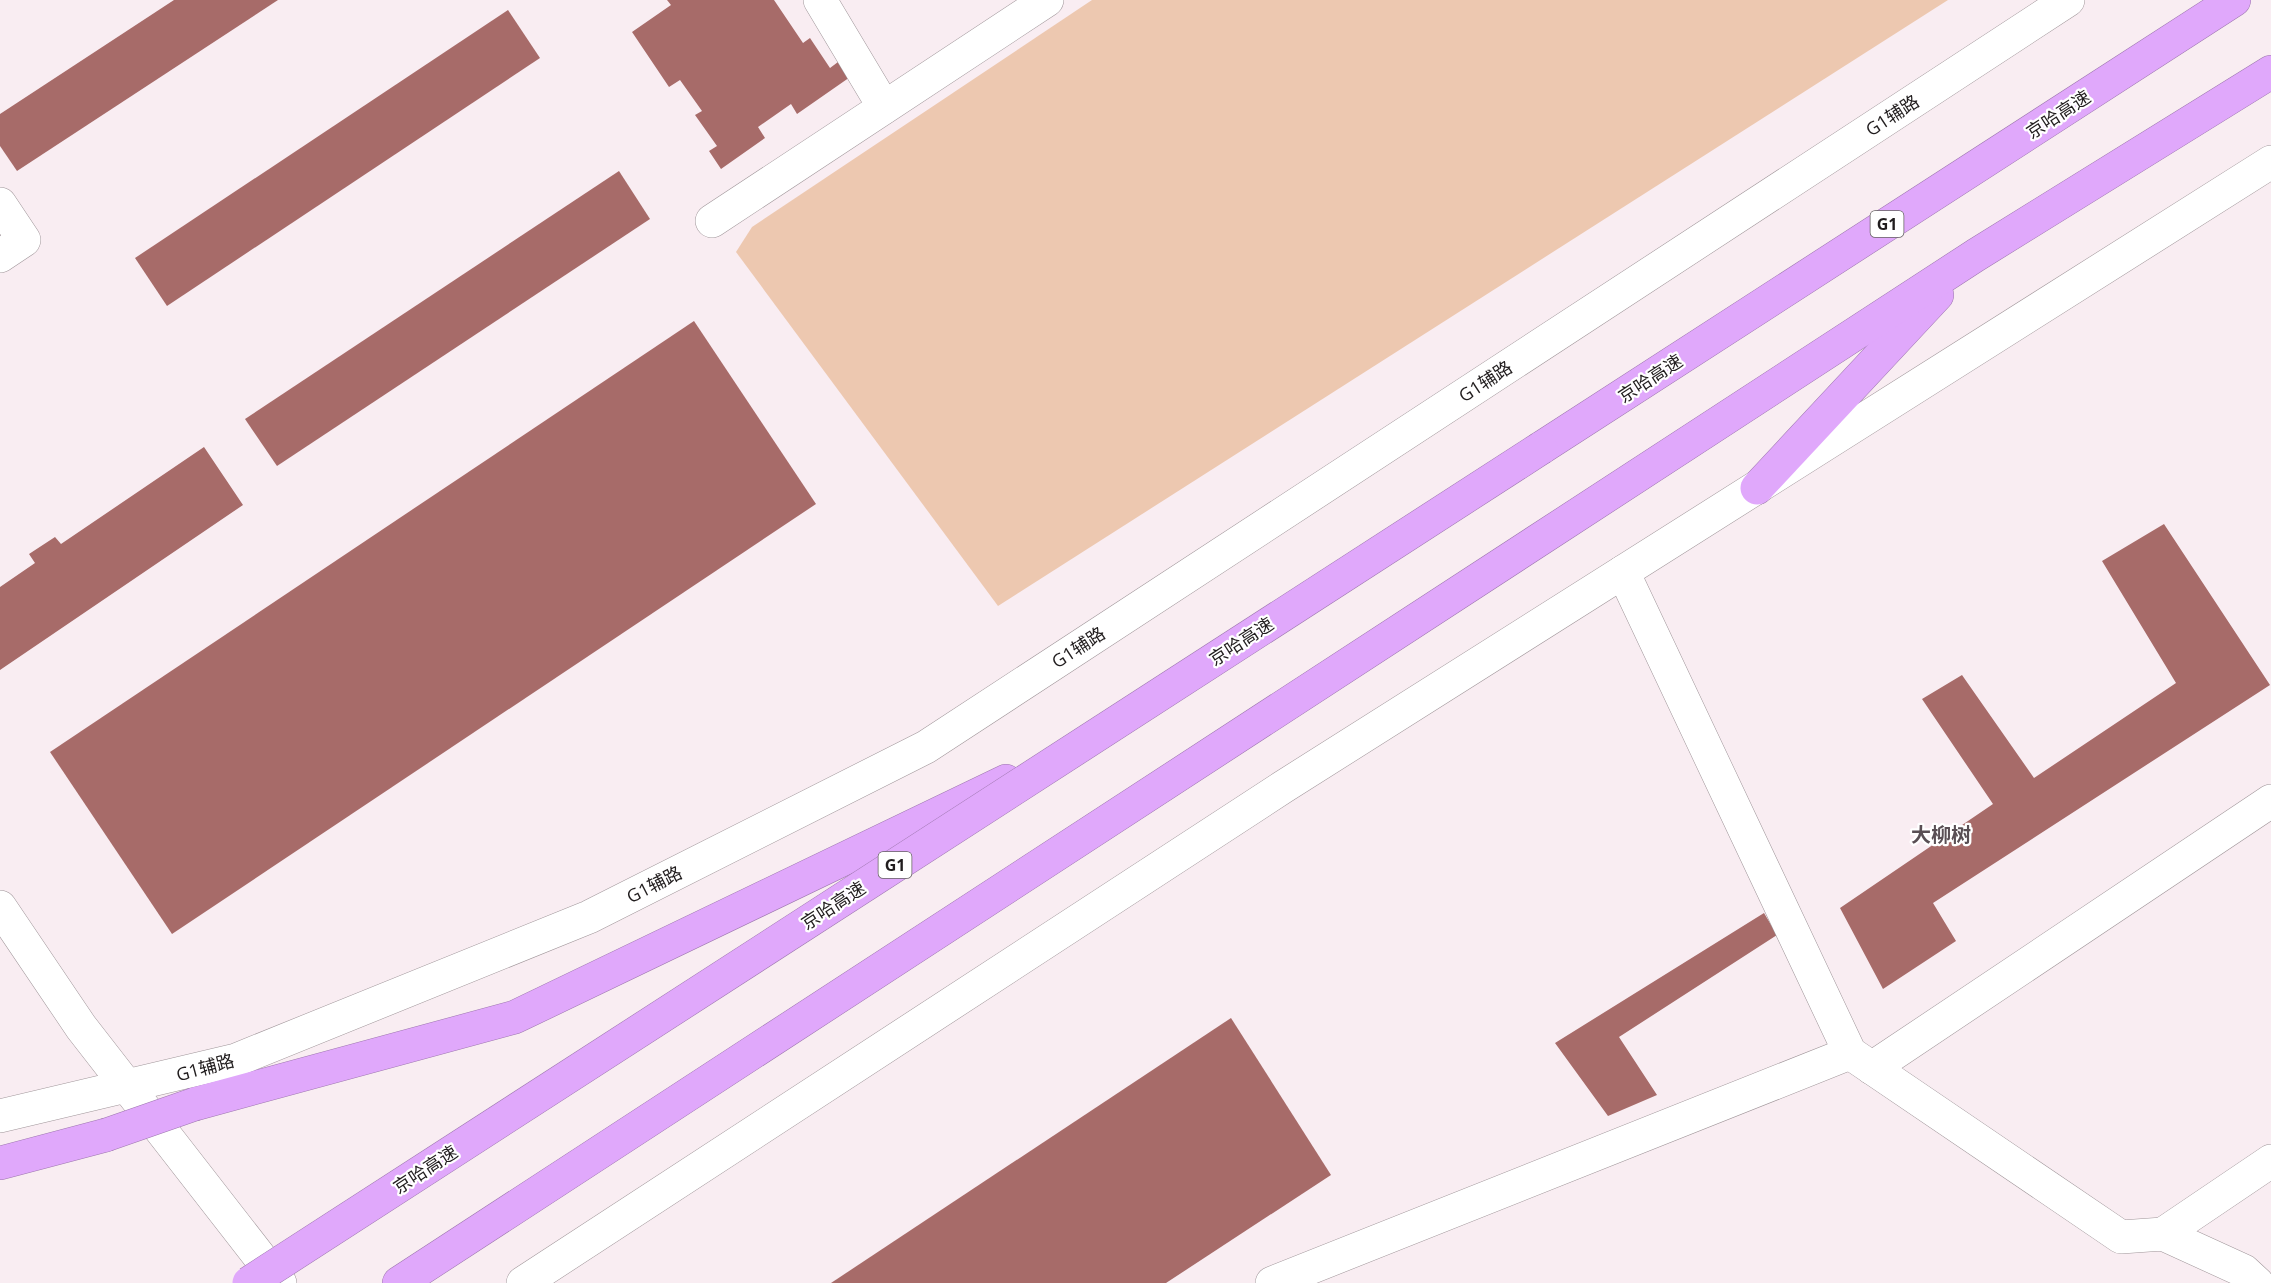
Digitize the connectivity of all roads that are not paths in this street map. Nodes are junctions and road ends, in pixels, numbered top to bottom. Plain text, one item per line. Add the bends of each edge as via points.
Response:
1 (820, 0) edge
2 (1047, 0) edge
3 (2068, 0) edge
4 (2234, 0) edge
5 (2271, 72) edge
6 (884, 107) junction
7 (2271, 162) edge
8 (0, 204) edge
9 (712, 220) dead end
10 (1976, 255) junction
11 (0, 256) edge
12 (1756, 488) junction
13 (1623, 572) junction
14 (1081, 745) junction
15 (2271, 801) edge
16 (0, 907) edge
17 (1861, 1061) junction
18 (128, 1087) junction
19 (0, 1116) edge
20 (2271, 1161) edge
21 (0, 1163) edge
22 (2163, 1234) junction
23 (249, 1283) edge
24 (280, 1283) edge
25 (399, 1283) edge
26 (523, 1283) edge
27 (1272, 1283) edge
28 (2257, 1283) edge

1 - 6 street
2 - 6 street
3 - 18 street, G1辅路 via 926,747 589,917 236,1060
4 - 14 highway, 京哈高速 / G1, bridge
5 - 10 highway
6 - 9 street
7 - 12 street
8 - 11 street via 24,240
10 - 12 highway
10 - 25 highway
12 - 13 street
13 - 17 street
13 - 26 street via 1273,794
14 - 21 highway, bridge via 514,1017 195,1104 106,1135
14 - 23 highway, 京哈高速 / G1, bridge
15 - 17 street
16 - 18 street via 81,1027
17 - 22 street via 2121,1237
17 - 27 street
18 - 19 street, G1辅路
18 - 24 street
20 - 22 street
22 - 28 street via 2244,1271

